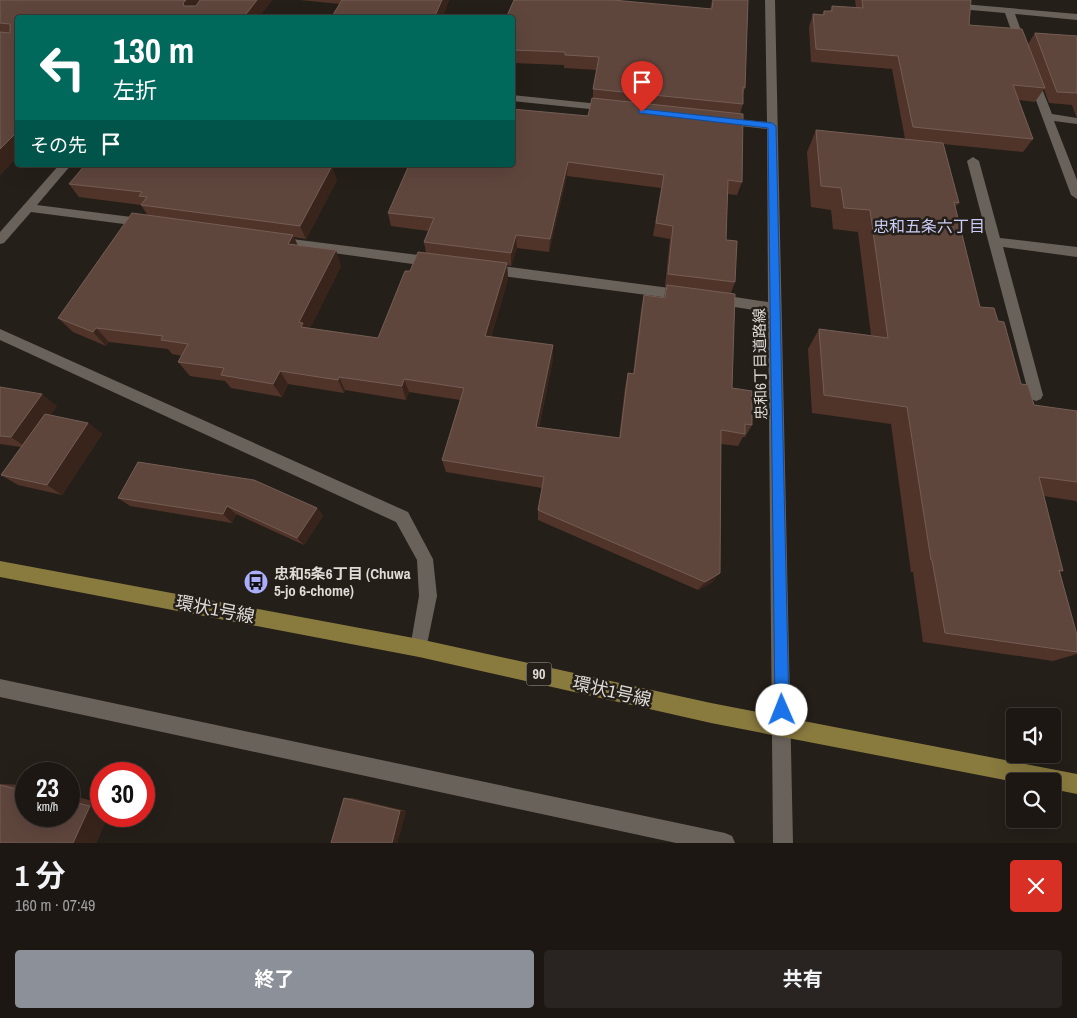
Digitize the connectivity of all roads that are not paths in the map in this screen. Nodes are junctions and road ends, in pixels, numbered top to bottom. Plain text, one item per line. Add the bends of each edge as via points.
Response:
1 (770, 0) edge
2 (943, 5) edge
3 (1009, 11) junction
4 (1077, 17) edge
5 (515, 98) edge
6 (618, 109) edge
7 (1047, 118) junction
8 (714, 120) edge
9 (1077, 121) edge
10 (772, 126) junction
11 (974, 161) dead end
12 (63, 167) edge
13 (1077, 195) edge
14 (28, 208) junction
15 (156, 225) edge
16 (264, 239) edge
17 (0, 240) edge
18 (995, 242) junction
19 (1077, 252) edge
20 (451, 264) edge
21 (470, 267) edge
22 (775, 308) junction
23 (0, 334) edge
24 (1036, 395) dead end
25 (0, 569) edge
26 (419, 648) junction
27 (0, 688) edge
28 (782, 727) junction
29 (1077, 784) edge
30 (725, 843) edge
31 (783, 843) edge

1 - 10 street, 忠和6丁目道路線
2 - 3 street
3 - 4 street
3 - 7 street
5 - 6 street
7 - 9 street
7 - 13 street
8 - 10 street
10 - 22 street, 忠和6丁目道路線
11 - 18 street
12 - 14 street
14 - 15 street
14 - 17 street
16 - 20 street
18 - 19 street
18 - 24 street
21 - 22 street
22 - 28 street, 忠和6丁目道路線
23 - 26 street via 402,517 425,559 428,596
25 - 26 main road, 環状1号線 / 90
26 - 28 main road, 環状1号線 / 90
27 - 30 street
28 - 29 main road, 環状1号線 / 90
28 - 31 street, 忠和6丁目道路線

